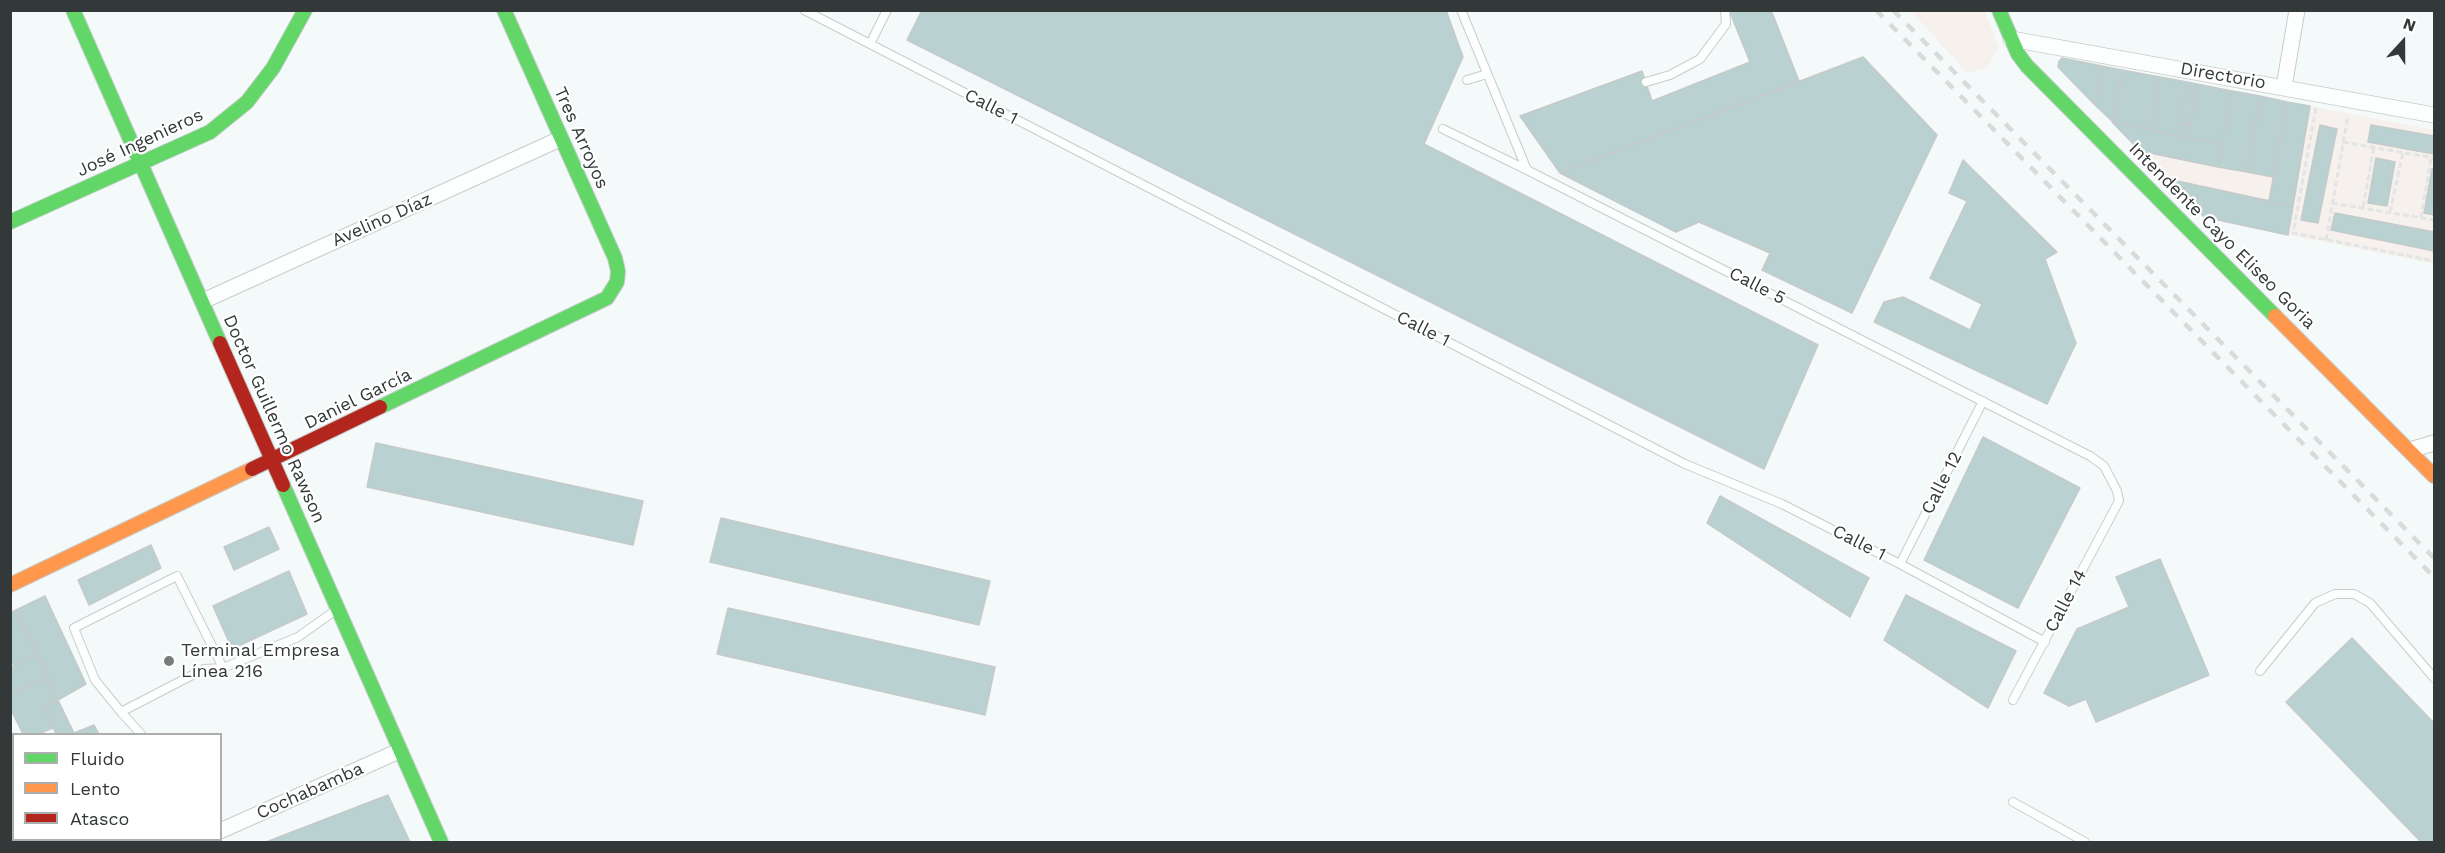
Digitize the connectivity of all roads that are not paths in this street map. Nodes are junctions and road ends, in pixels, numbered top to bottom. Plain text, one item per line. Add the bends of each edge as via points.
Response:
1 (73, 10) edge
2 (305, 10) edge
3 (504, 10) edge
4 (804, 10) edge
5 (887, 10) edge
6 (1461, 10) edge
7 (1725, 10) edge
8 (1999, 10) edge
9 (2297, 10) edge
10 (2011, 39) junction
11 (870, 44) junction
12 (1487, 74) junction
13 (1467, 80) dead end
14 (1646, 82) dead end
15 (2284, 87) junction
16 (2434, 115) edge
17 (1443, 129) dead end
18 (560, 139) junction
19 (142, 164) junction
20 (1527, 170) junction
21 (10, 222) edge
22 (617, 282) joint
23 (203, 301) junction
24 (1983, 401) junction
25 (2434, 443) edge
26 (2410, 450) junction
27 (273, 460) junction
28 (2434, 476) edge
29 (2118, 501) joint
30 (1900, 564) junction
31 (10, 585) edge
32 (338, 610) junction
33 (2044, 642) junction
34 (223, 668) junction
35 (2260, 671) dead end
36 (2434, 678) edge
37 (2013, 700) dead end
38 (121, 712) junction
39 (139, 733) edge
40 (399, 751) junction
41 (2013, 802) dead end
42 (222, 830) edge
43 (441, 843) edge
44 (2085, 843) edge

1 - 19 street, Doctor Guillermo Rawson
2 - 19 street, José Ingenieros via 273,68 247,102 210,132
3 - 18 street, Tres Arroyos
4 - 11 lane, Calle 1
5 - 11 lane
6 - 12 lane
7 - 14 lane via 1726,24 1700,59
8 - 10 street, Intendente Cayo Eliseo Goria
9 - 15 street
10 - 15 street, Directorio
10 - 26 street, Intendente Cayo Eliseo Goria via 2027,66
11 - 30 lane, Calle 1 via 1685,464 1782,504
12 - 13 lane
12 - 20 lane
15 - 16 street, Directorio
17 - 20 lane, Calle 5
18 - 22 street, Tres Arroyos via 615,258
18 - 23 street, Avelino Díaz
19 - 21 street, José Ingenieros
19 - 23 street, Doctor Guillermo Rawson
20 - 24 lane, Calle 5
22 - 27 street, Daniel García via 607,298
23 - 27 street, Doctor Guillermo Rawson
24 - 29 lane, Calle 5 via 2104,466 2117,490
24 - 30 lane, Calle 12
25 - 26 street
26 - 28 street, Intendente Cayo Eliseo Goria
27 - 31 street, Daniel García
27 - 32 street, Doctor Guillermo Rawson
29 - 33 lane, Calle 14
30 - 33 lane, Calle 1
32 - 34 lane via 298,637
32 - 40 street, Doctor Guillermo Rawson
33 - 37 lane, Calle 14
34 - 38 lane via 204,669
34 - 38 lane via 177,576 74,628 95,680
35 - 36 lane via 2315,603 2335,594 2354,594 2370,603
38 - 39 lane
40 - 42 street, Cochabamba
40 - 43 street, Doctor Guillermo Rawson
41 - 44 lane

